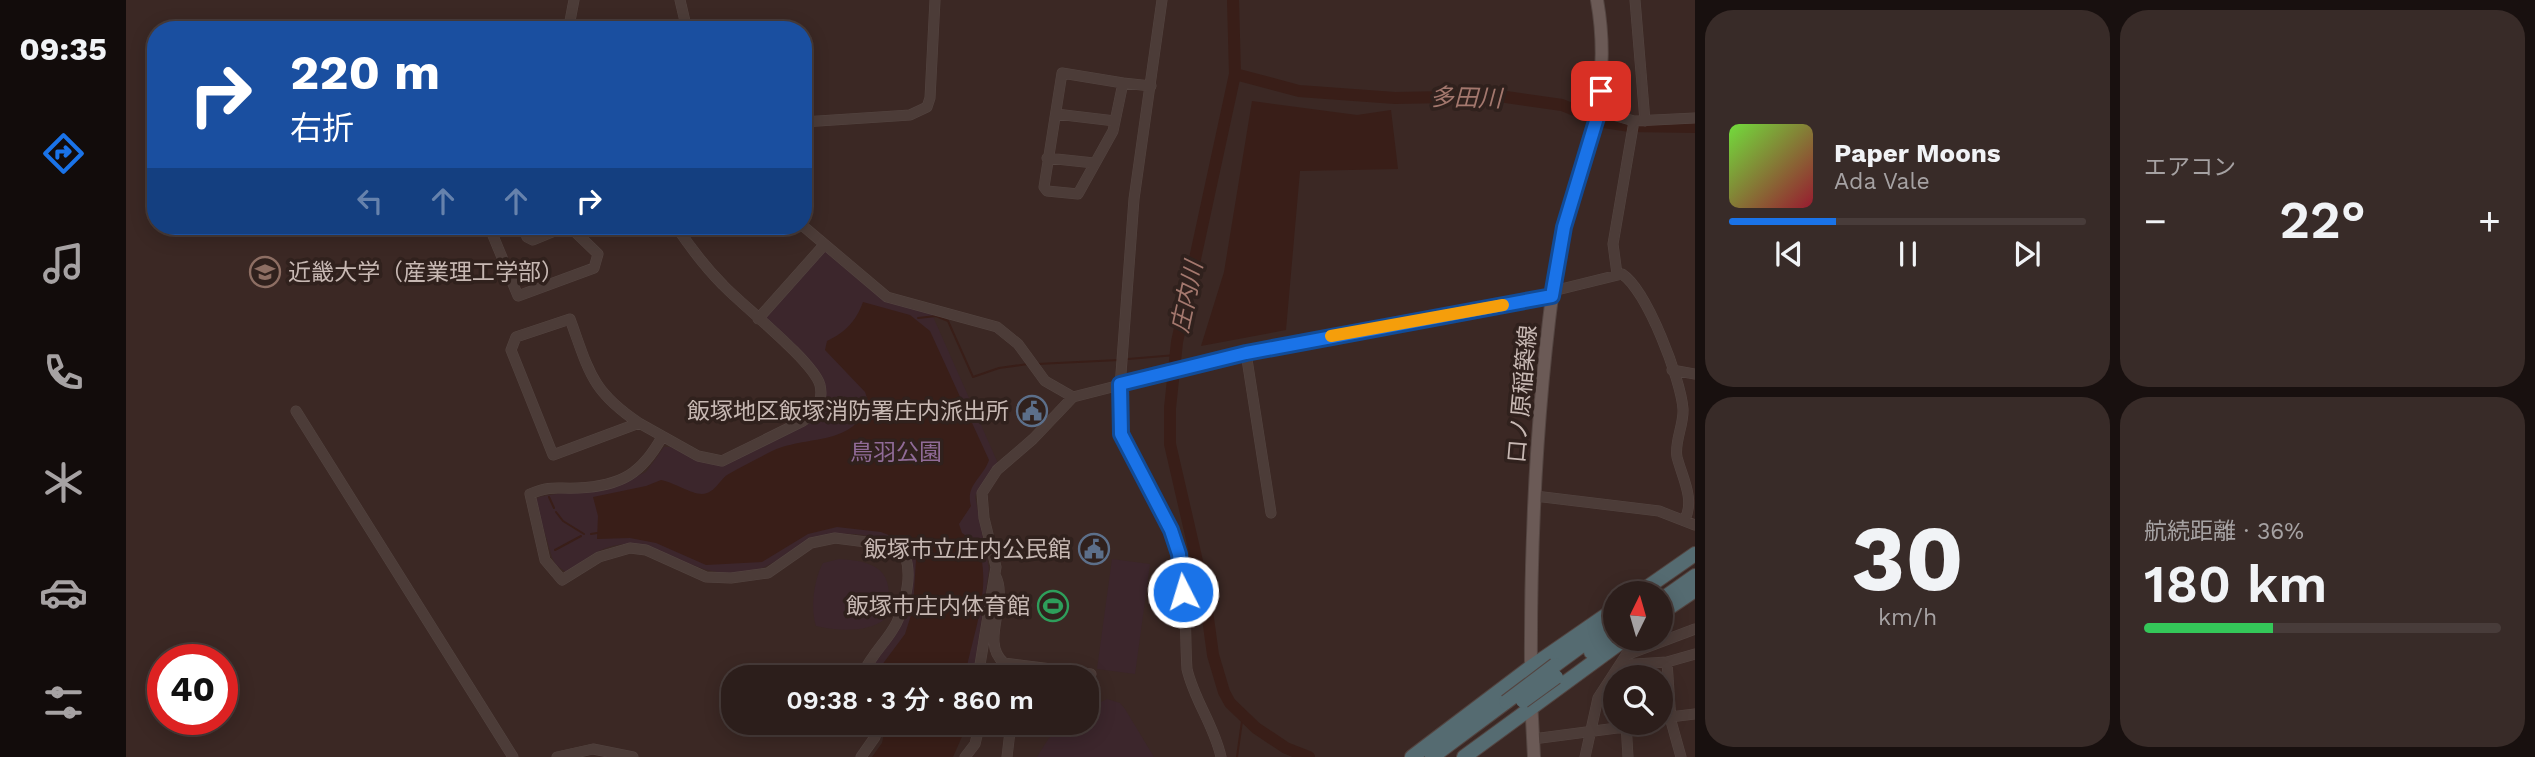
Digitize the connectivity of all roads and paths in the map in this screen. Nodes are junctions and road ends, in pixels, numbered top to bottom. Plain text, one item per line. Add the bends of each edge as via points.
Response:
1 (574, 0) edge
2 (680, 0) edge
3 (935, 0) edge
4 (1162, 0) edge
5 (1597, 0) edge
6 (1635, 0) edge
7 (570, 21) edge
8 (685, 21) edge
9 (1123, 83) junction
10 (1151, 86) junction
11 (1599, 111) junction
12 (1056, 114) junction
13 (1695, 118) edge
14 (812, 121) edge
15 (1115, 121) junction
16 (1639, 121) junction
17 (1047, 158) junction
18 (1094, 163) junction
19 (812, 234) edge
20 (493, 235) edge
21 (526, 235) edge
22 (546, 235) edge
23 (578, 235) edge
24 (682, 235) edge
25 (824, 245) junction
26 (1617, 274) junction
27 (1552, 294) junction
28 (758, 319) junction
29 (1246, 353) junction
30 (1672, 370) junction
31 (1695, 374) edge
32 (1120, 384) junction
33 (1073, 397) junction
34 (296, 411) dead end
35 (639, 424) junction
36 (663, 437) junction
37 (1535, 496) junction
38 (1271, 513) dead end
39 (1685, 519) junction
40 (1695, 525) edge
41 (1695, 554) edge
42 (1695, 564) edge
43 (995, 575) junction
44 (1695, 576) edge
45 (1656, 581) edge
46 (1670, 581) edge
47 (1695, 590) edge
48 (1673, 592) edge
49 (1673, 606) edge
50 (1603, 617) edge
51 (1695, 629) edge
52 (1603, 631) edge
53 (1603, 642) edge
54 (1608, 651) edge
55 (1695, 654) edge
56 (1667, 662) joint
57 (870, 665) edge
58 (981, 665) edge
59 (1016, 665) edge
60 (1622, 665) joint
61 (1531, 667) junction
62 (1556, 671) junction
63 (1603, 691) edge
64 (1507, 706) junction
65 (1531, 707) junction
66 (1695, 714) edge
67 (1673, 719) edge
68 (1603, 729) edge
69 (1591, 731) junction
70 (875, 735) edge
71 (977, 735) edge
72 (1010, 735) edge
73 (1627, 735) edge
74 (1673, 735) edge
75 (1533, 739) junction
76 (513, 757) edge
77 (557, 757) edge
78 (633, 757) edge
79 (861, 757) edge
80 (965, 757) edge
81 (1007, 757) edge
82 (1221, 757) edge
83 (1412, 757) edge
84 (1432, 757) edge
85 (1447, 757) edge
86 (1464, 757) edge
87 (1534, 757) edge
88 (1585, 757) edge
89 (1628, 757) edge
90 (1681, 757) edge

1 - 7 street
2 - 8 street
3 - 14 street via 927,107 910,115
4 - 10 street
5 - 11 main road, 口ノ原稲築線 via 1603,34
6 - 16 street
9 - 10 street
9 - 12 street via 1062,72
9 - 15 street
10 - 32 street via 1134,199
11 - 16 street
11 - 27 main road, 口ノ原稲築線 via 1564,227
12 - 15 street
12 - 17 street
13 - 16 street
15 - 18 street
16 - 26 street via 1612,244
17 - 18 street
17 - 18 street via 1047,191 1078,194
19 - 25 street
20 - 23 street via 518,296 594,268 598,254
21 - 22 street via 533,240
24 - 28 street via 701,261
25 - 28 street
25 - 33 street via 887,297 998,327 1018,344 1045,381
26 - 27 street
26 - 30 street via 1627,277 1654,317
27 - 29 street
27 - 37 main road, 口ノ原稲築線
28 - 36 street via 816,377 820,398 813,414 722,461 698,457
29 - 32 street
29 - 38 street
30 - 31 street
30 - 39 street via 1683,409 1677,456 1689,504
32 - 33 street
32 - 82 street via 1121,434 1179,554 1187,669 1191,687 1216,734
33 - 43 street via 997,470 982,493
34 - 76 street
35 - 35 street via 610,404 594,382 570,319 516,337 510,350 554,455
35 - 36 street
36 - 57 street via 647,463 630,475 576,488 551,486 530,494 545,560 562,580 599,557 630,548 646,550 706,577 731,578 768,573 822,539 882,544 901,552 909,566 905,603 896,629
37 - 39 street via 1659,511
37 - 61 main road, 口ノ原稲築線
39 - 40 street
41 - 45 highway
42 - 46 highway
43 - 58 street
43 - 59 street via 1001,585 994,651 1004,663
44 - 48 highway
47 - 49 highway
50 - 61 highway
51 - 60 street via 1626,655
52 - 62 highway
53 - 62 highway
54 - 65 highway
55 - 56 street
56 - 60 street
61 - 65 main road, 口ノ原稲築線
61 - 83 highway
62 - 64 highway, bridge
63 - 69 street
64 - 84 highway
64 - 85 highway
65 - 75 main road, 口ノ原稲築線
65 - 86 highway
66 - 67 street
68 - 69 street
69 - 75 street
69 - 88 street
70 - 79 street
71 - 80 street
72 - 81 street
73 - 89 street
74 - 90 street
75 - 87 main road, 口ノ原稲築線
77 - 78 street via 593,749

